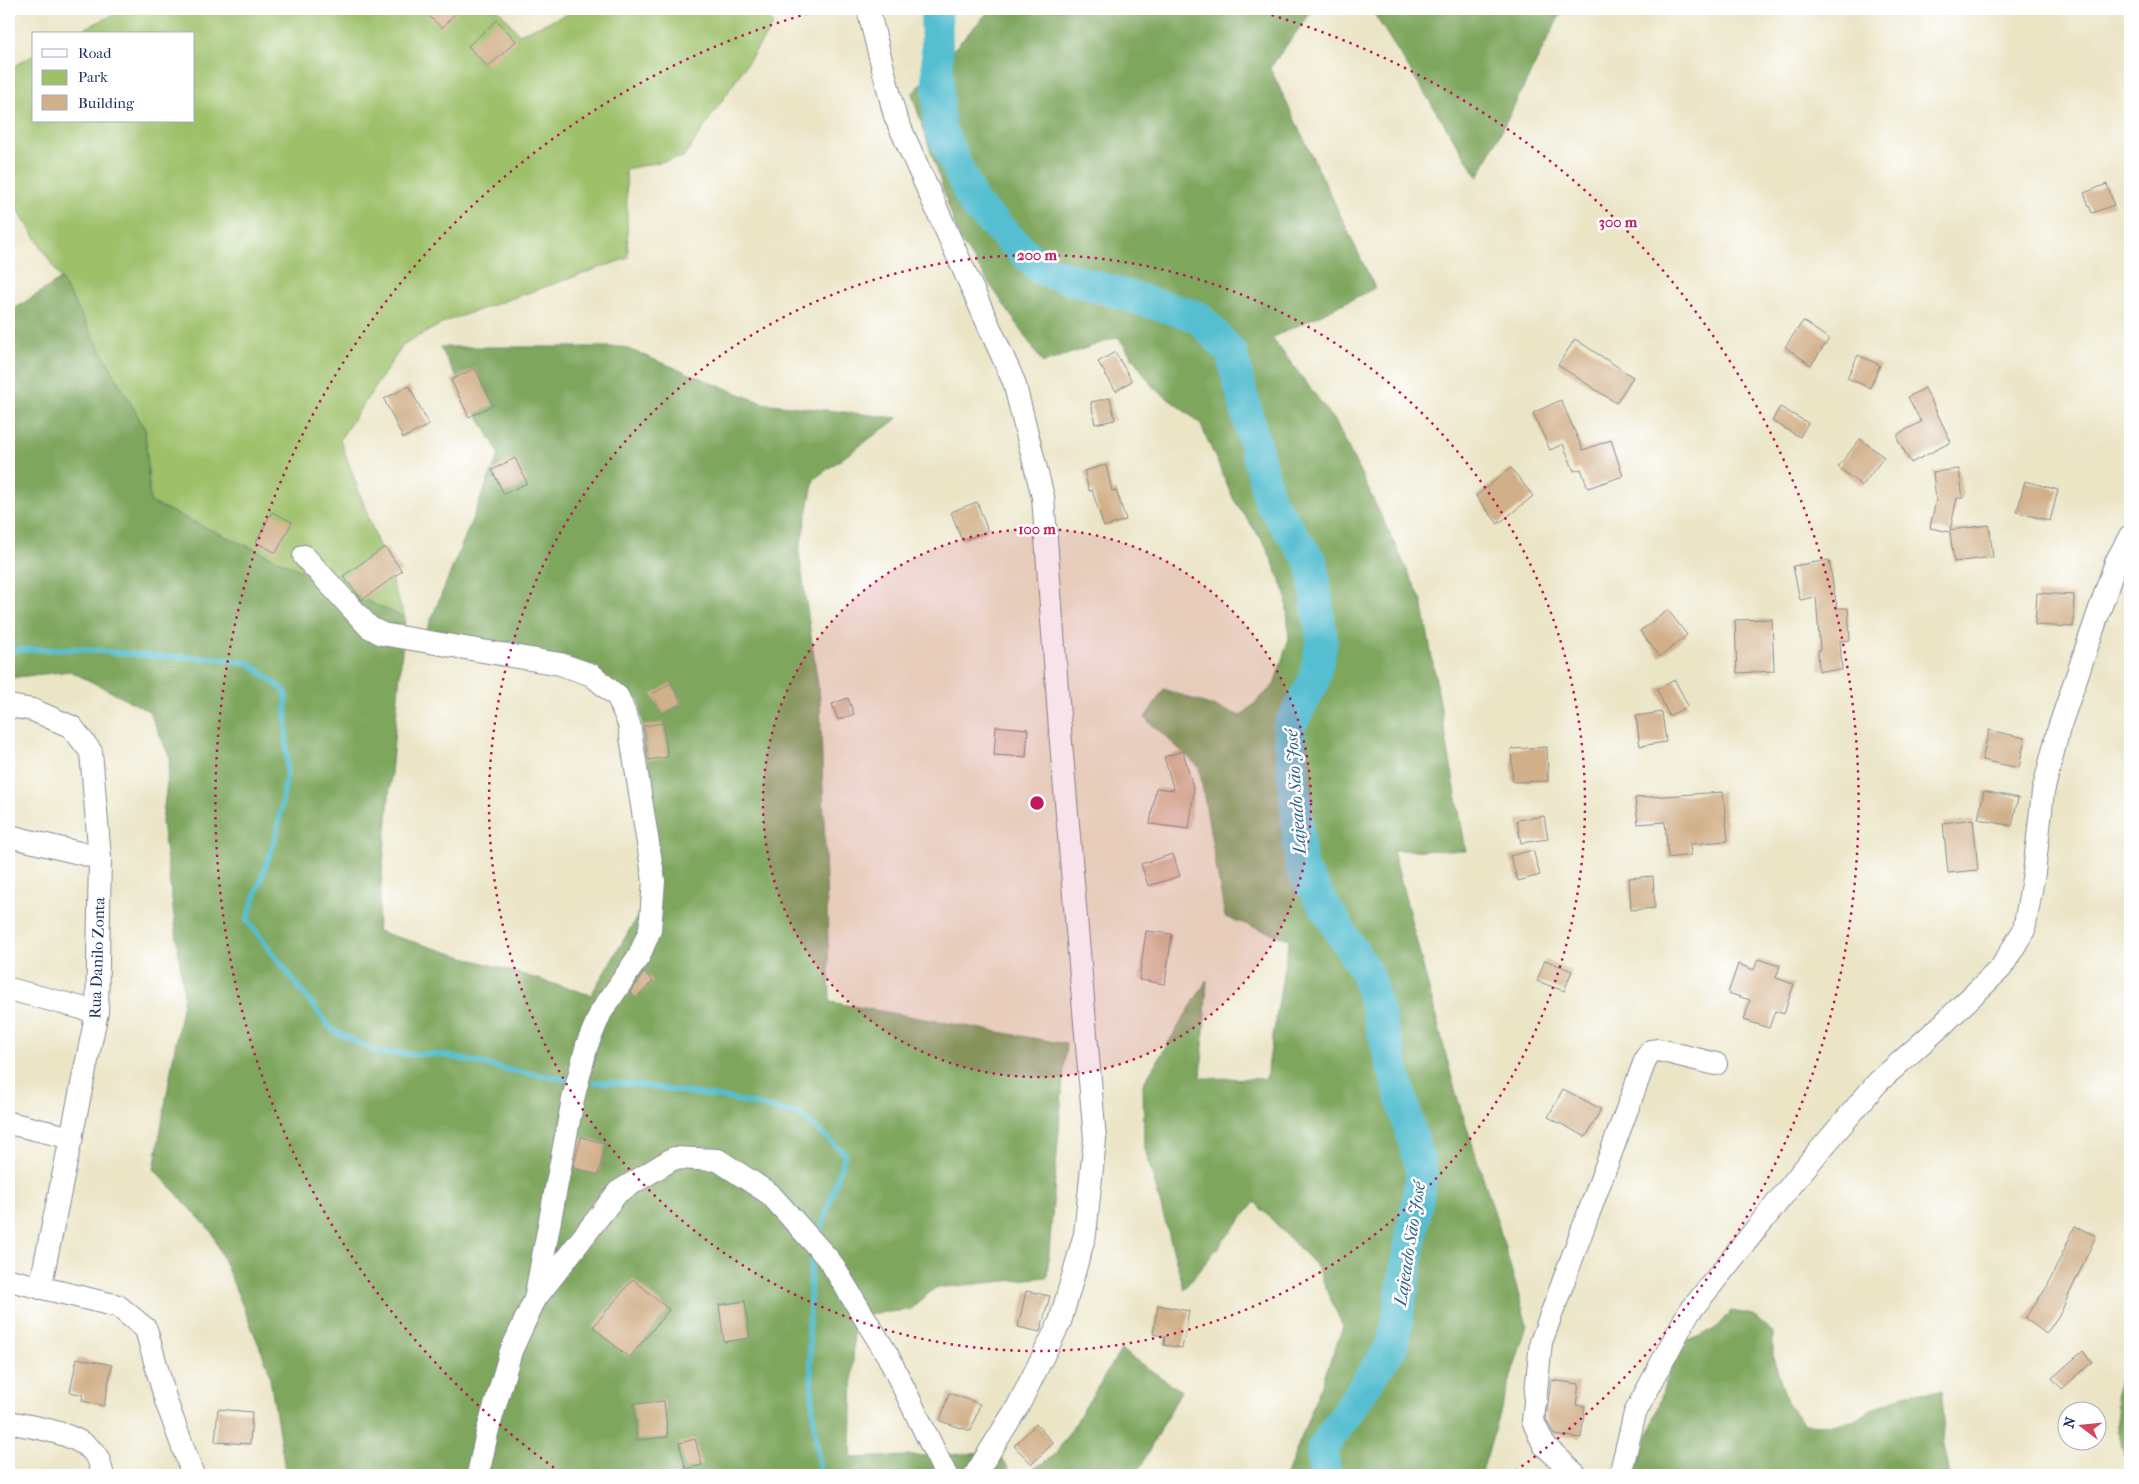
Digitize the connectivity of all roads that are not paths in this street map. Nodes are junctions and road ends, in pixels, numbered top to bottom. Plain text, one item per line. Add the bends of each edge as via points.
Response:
1 (868, 9) edge
2 (2130, 536) edge
3 (304, 556) dead end
4 (9, 706) edge
5 (9, 836) edge
6 (100, 858) junction
7 (9, 989) edge
8 (97, 1012) junction
9 (1716, 1064) dead end
10 (9, 1123) edge
11 (72, 1138) junction
12 (9, 1280) edge
13 (40, 1288) junction
14 (535, 1299) junction
15 (9, 1422) edge
16 (102, 1475) edge
17 (193, 1475) edge
18 (478, 1475) edge
19 (946, 1475) edge
20 (975, 1475) edge
21 (1576, 1475) edge
22 (1620, 1475) edge

1 - 20 street via 895,116 1014,382 1044,497 1061,743 1095,1139 1086,1234 1060,1322 1018,1406
2 - 22 street via 2116,562 2060,728 2043,792 2024,930 2001,968 1878,1082 1686,1314 1635,1413
3 - 14 street via 369,627 382,634 560,664 592,675 618,697 629,724 654,881 650,930 639,956 601,1012 587,1045 573,1099
4 - 6 street, Rua Danilo Zonta via 34,710 72,727 91,752
5 - 6 street
6 - 8 street, Rua Danilo Zonta
7 - 8 street
8 - 11 street, Rua Danilo Zonta
9 - 21 street via 1659,1050 1651,1051 1646,1058 1541,1342 1533,1421 1544,1446
10 - 11 street
11 - 13 street, Rua Danilo Zonta
12 - 13 street
13 - 17 street via 118,1306 146,1329 166,1401
14 - 18 street via 511,1351
14 - 19 street via 618,1192 674,1158 718,1160 770,1194 830,1261 888,1356
15 - 16 street via 81,1441 98,1457

